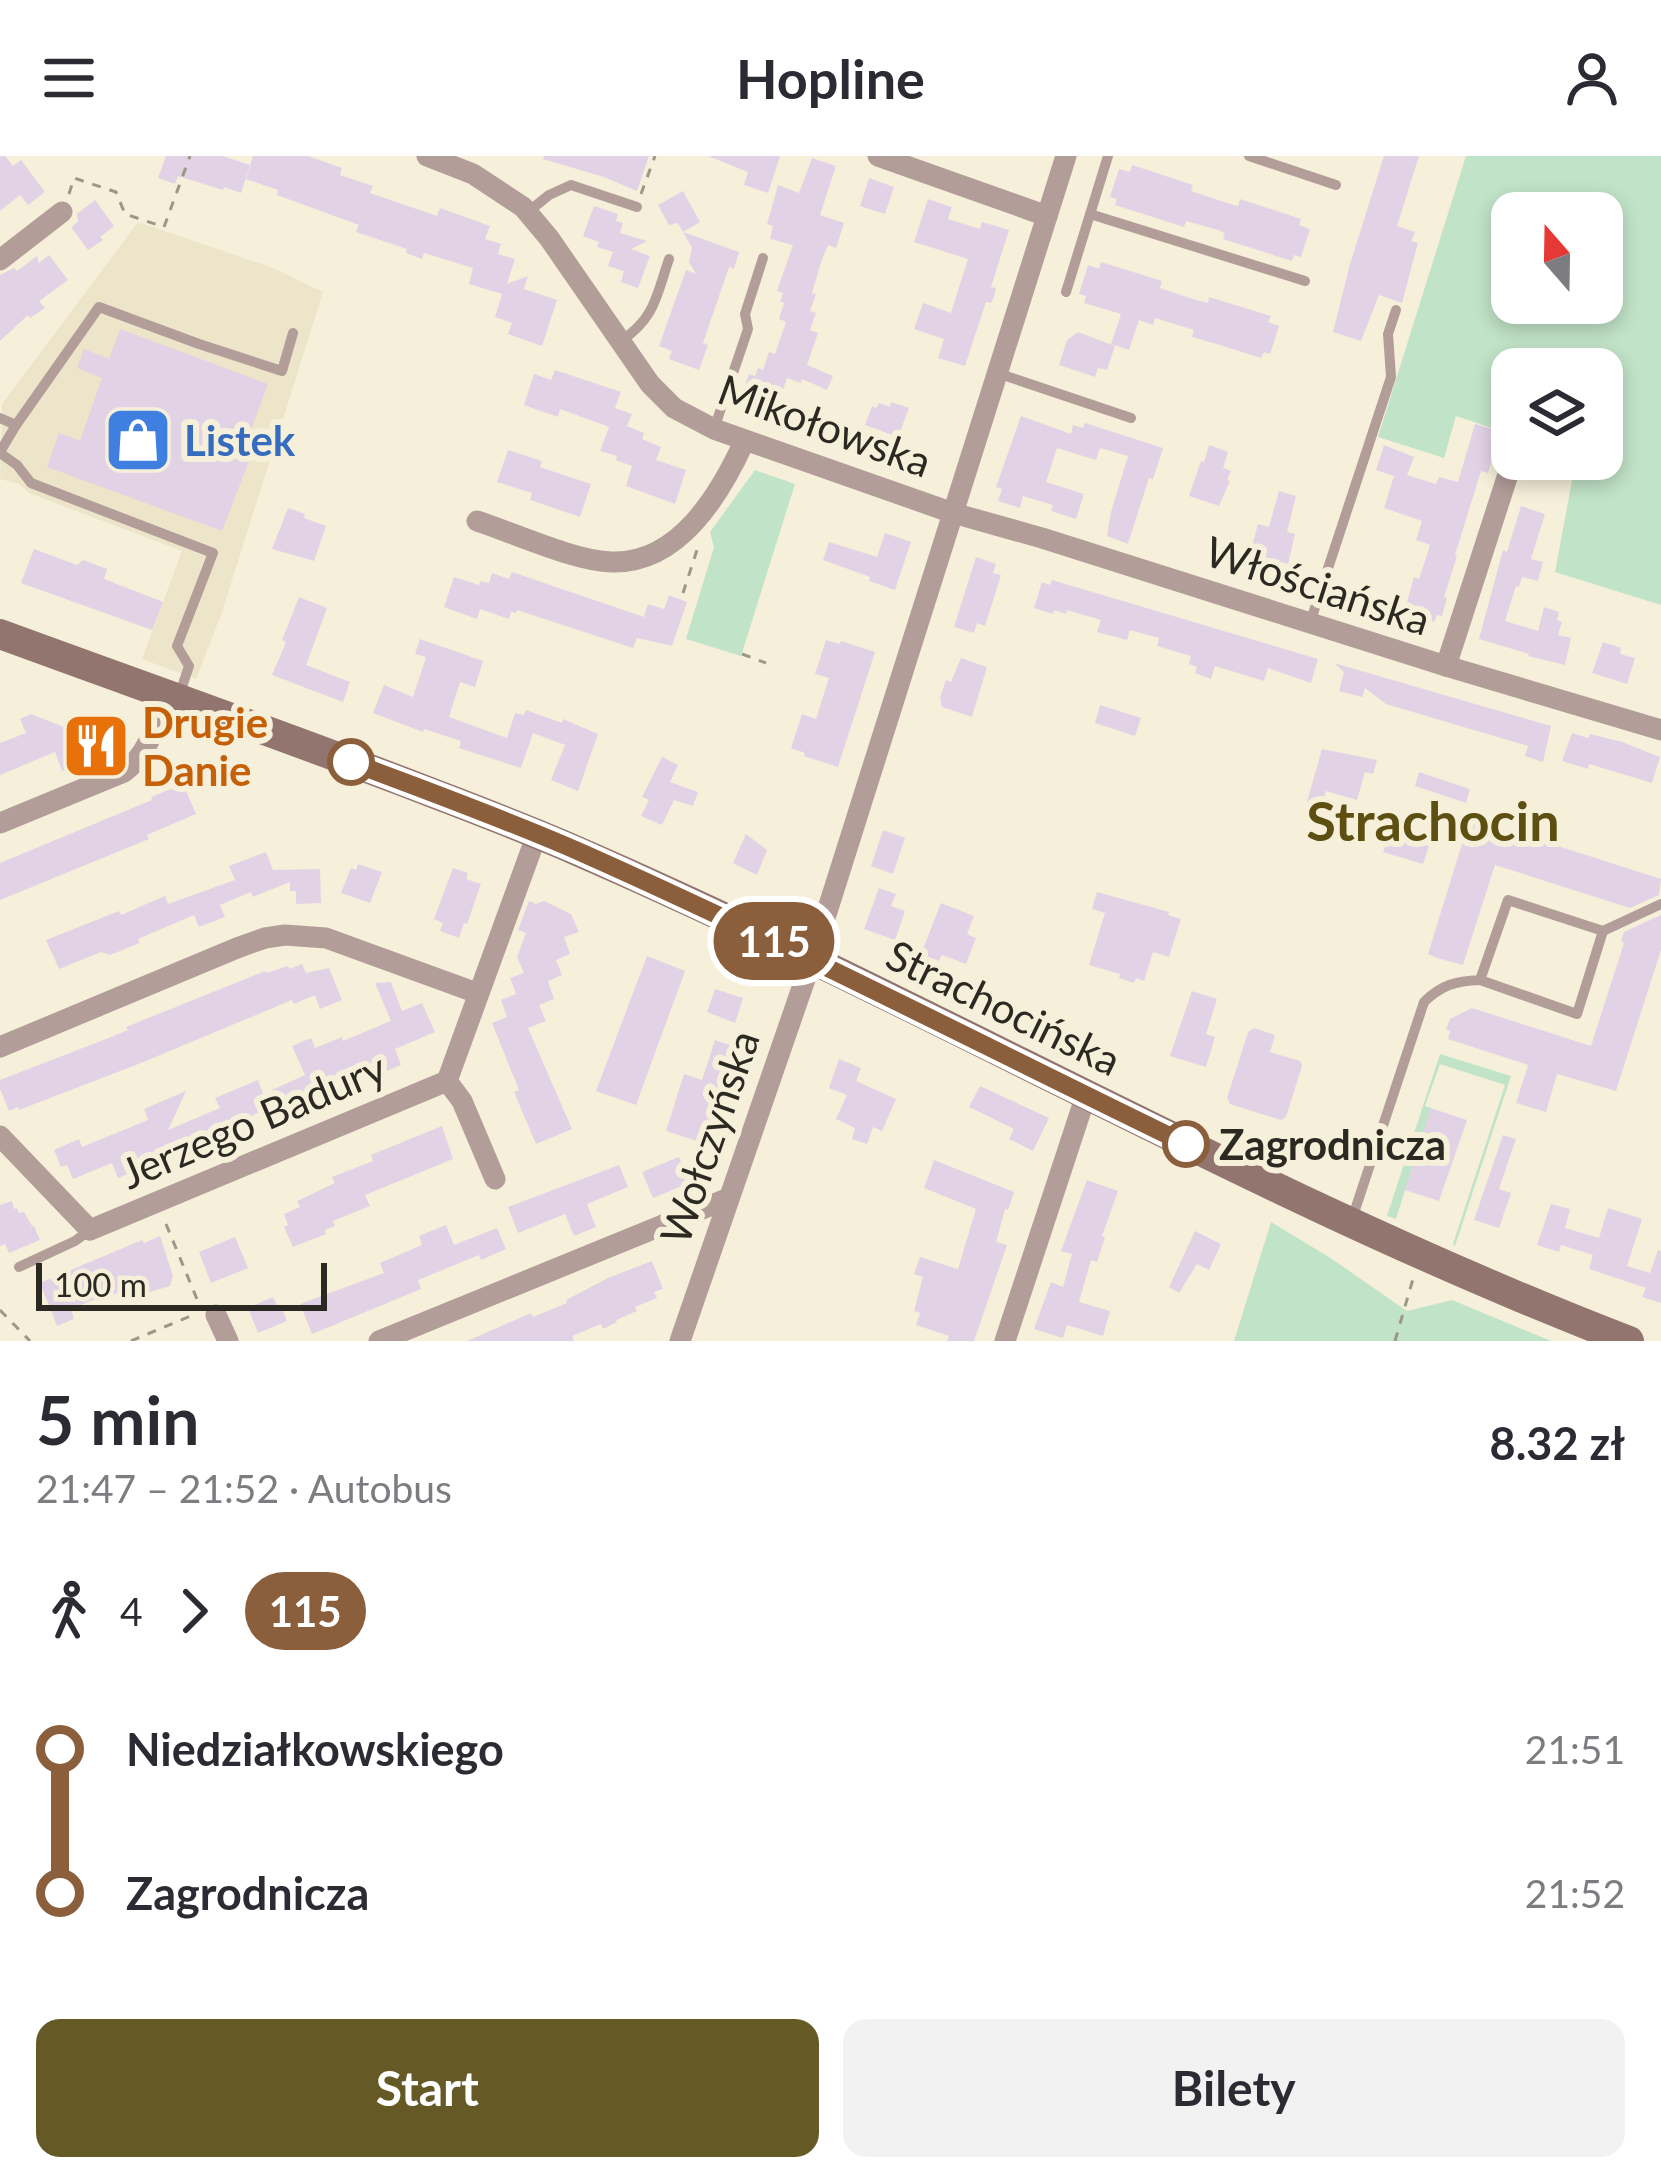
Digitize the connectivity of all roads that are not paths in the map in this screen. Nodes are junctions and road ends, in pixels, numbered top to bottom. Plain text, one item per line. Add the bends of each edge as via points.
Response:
1 (427, 156) edge
2 (878, 156) edge
3 (1066, 156) edge
4 (1108, 156) edge
5 (1250, 156) edge
6 (1336, 185) dead end
7 (637, 207) road end
8 (62, 212) road end
9 (528, 212) junction
10 (1090, 214) junction
11 (1047, 216) junction
12 (763, 258) dead end
13 (669, 259) dead end
14 (0, 260) edge
15 (1305, 281) dead end
16 (1066, 292) dead end
17 (1396, 310) dead end
18 (293, 333) dead end
19 (621, 341) junction
20 (997, 374) junction
21 (0, 418) edge
22 (1131, 418) dead end
23 (16, 425) junction
24 (714, 429) junction
25 (744, 442) junction
26 (0, 452) edge
27 (1506, 480) edge
28 (952, 513) junction
29 (477, 520) dead end
30 (1310, 623) junction
31 (0, 634) edge
32 (1446, 666) junction
33 (172, 696) junction
34 (1661, 730) edge
35 (0, 823) edge
36 (537, 834) junction
37 (1661, 904) edge
38 (1603, 931) junction
39 (812, 959) junction
40 (1480, 980) junction
41 (477, 993) junction
42 (0, 1047) edge
43 (446, 1081) junction
44 (1086, 1095) junction
45 (0, 1136) edge
46 (495, 1179) dead end
47 (729, 1198) junction
48 (1351, 1223) junction
49 (90, 1230) junction
50 (20, 1267) dead end
51 (216, 1315) dead end
52 (228, 1341) edge
53 (380, 1341) edge
54 (680, 1341) edge
55 (1005, 1341) edge
56 (1629, 1341) edge

1 - 9 street, Mikołowska via 473,174
2 - 11 street
3 - 11 street
4 - 10 lane
5 - 6 lane
7 - 9 lane via 571,185
8 - 14 street
9 - 19 street, Mikołowska
10 - 15 lane
10 - 16 lane
11 - 20 street
12 - 24 lane
13 - 19 lane via 643,326
17 - 30 lane via 1388,334 1391,377
18 - 23 lane via 282,371 99,307
19 - 24 street, Mikołowska via 674,409
20 - 22 lane
20 - 28 street
21 - 23 lane
23 - 26 lane
24 - 25 street, Mikołowska
25 - 28 street, Mikołowska
25 - 29 street via 689,528 640,558 582,557
26 - 33 lane via 31,482 213,553 177,646 190,667
27 - 32 street
28 - 30 street, Włościańska
28 - 39 street
30 - 32 street, Włościańska
31 - 33 main road, Strachocińska
32 - 34 street, Włościańska
33 - 35 street via 149,746 124,772
33 - 36 main road, Strachocińska
36 - 39 main road, Strachocińska
36 - 41 street, Jerzego Badury
37 - 38 lane
38 - 40 lane via 1508,900
38 - 40 lane via 1577,1014
39 - 44 main road, Strachocińska
39 - 47 street, Wołczyńska
40 - 48 lane via 1456,981 1424,1002
41 - 42 street via 326,938 285,935
41 - 43 street, Jerzego Badury
43 - 46 street, Jerzego Badury
43 - 49 street, Jerzego Badury
44 - 48 main road, Strachocińska
44 - 55 street
45 - 49 street
47 - 53 street
47 - 54 street, Wołczyńska
48 - 56 main road, Strachocińska
49 - 50 lane
51 - 52 street

